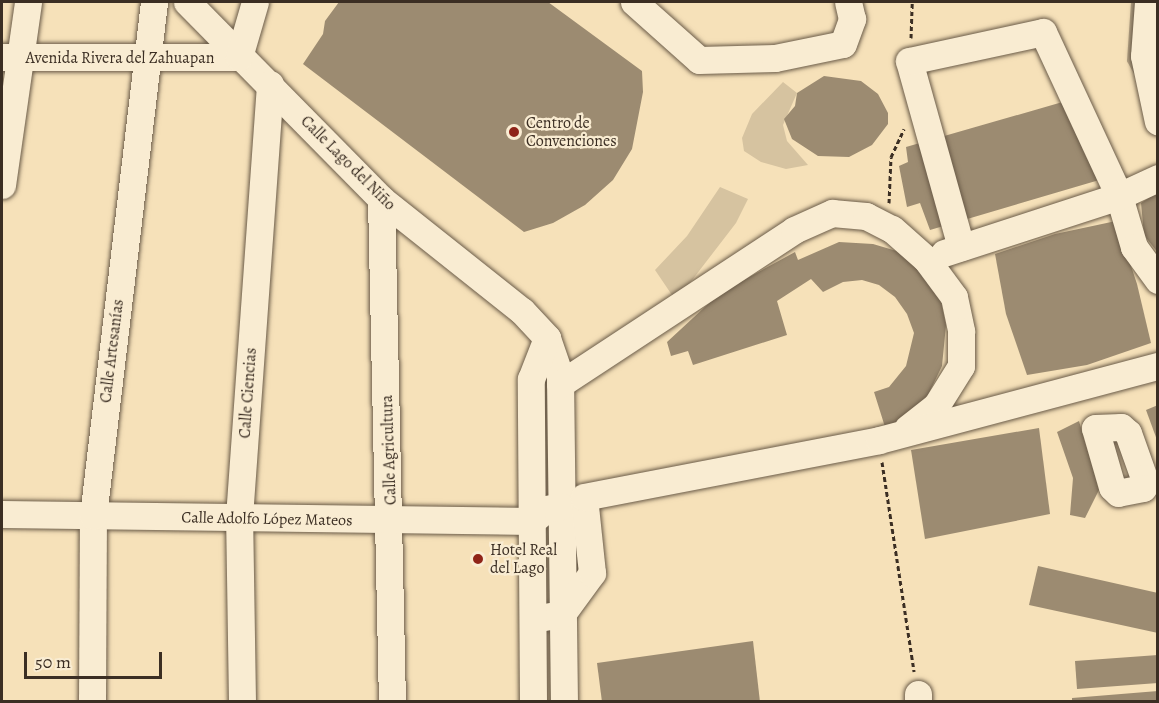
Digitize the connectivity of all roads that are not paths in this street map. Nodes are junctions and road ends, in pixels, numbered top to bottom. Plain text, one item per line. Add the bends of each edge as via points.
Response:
1 (28, 2) edge
2 (154, 2) edge
3 (187, 2) edge
4 (255, 2) edge
5 (634, 2) edge
6 (848, 2) edge
7 (1148, 2) edge
8 (10, 57) edge
9 (239, 57) junction
10 (145, 60) junction
11 (270, 84) junction
12 (1158, 122) edge
13 (1158, 178) edge
14 (2, 185) edge
15 (1119, 196) junction
16 (381, 199) junction
17 (961, 247) junction
18 (926, 259) junction
19 (1158, 280) edge
20 (547, 338) junction
21 (1158, 366) edge
22 (560, 384) junction
23 (1076, 387) junction
24 (1095, 428) dead end
25 (889, 437) junction
26 (561, 506) junction
27 (2, 514) edge
28 (93, 516) junction
29 (239, 517) junction
30 (532, 521) junction
31 (391, 522) junction
32 (561, 535) junction
33 (562, 614) junction
34 (532, 619) junction
35 (92, 702) edge
36 (242, 702) edge
37 (393, 702) edge
38 (533, 702) edge
39 (564, 702) edge

1 - 8 street
2 - 10 street, Calle Artesanías
3 - 9 street, Calle Lago del Niño
4 - 9 street
5 - 6 street via 699,60 775,58 843,44 852,19
7 - 12 street via 1144,56
8 - 10 street, Avenida Rivera del Zahuapan
8 - 14 street
9 - 10 street, Avenida Rivera del Zahuapan
9 - 11 street, Calle Lago del Niño
10 - 28 street, Calle Artesanías
11 - 16 street, Calle Lago del Niño
11 - 29 street, Calle Ciencias
13 - 15 street
15 - 17 street
15 - 17 street via 1043,33 909,61
15 - 19 street via 1134,248
16 - 20 street, Calle Lago del Niño via 522,311
16 - 31 street, Calle Agricultura
17 - 18 street
18 - 22 street via 892,229 866,216 832,213 794,230
18 - 25 street via 954,297 961,330 961,366 936,406
20 - 22 street
20 - 30 street via 531,379
21 - 23 street
22 - 26 street
23 - 24 street
23 - 25 street
25 - 33 street via 584,497 592,573
26 - 30 street, Calle Adolfo López Mateos via 546,509
26 - 32 street
27 - 28 street, Calle Adolfo López Mateos
28 - 29 street, Calle Adolfo López Mateos
28 - 35 street, Calle Artesanías
29 - 31 street, Calle Adolfo López Mateos
29 - 36 street, Calle Ciencias
30 - 31 street, Calle Adolfo López Mateos
30 - 32 street, Calle Adolfo López Mateos via 542,532
30 - 34 street
31 - 37 street, Calle Agricultura
32 - 33 street
33 - 34 street
33 - 39 street
34 - 38 street

